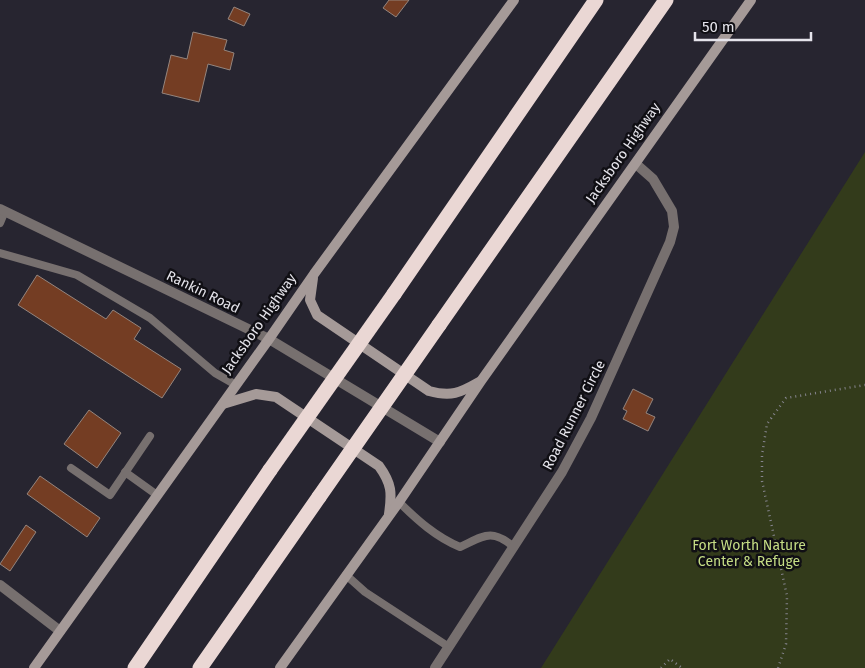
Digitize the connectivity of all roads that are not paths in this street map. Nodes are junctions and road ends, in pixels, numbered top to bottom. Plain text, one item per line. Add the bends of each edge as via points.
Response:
1 (596, 0) edge
2 (666, 0) edge
3 (751, 0) edge
4 (512, 1) edge
5 (636, 164) junction
6 (3, 210) edge
7 (0, 223) edge
8 (0, 253) edge
9 (314, 274) junction
10 (269, 339) junction
11 (481, 381) junction
12 (236, 385) junction
13 (223, 404) junction
14 (150, 436) dead end
15 (440, 442) junction
16 (71, 468) dead end
17 (125, 472) junction
18 (157, 495) junction
19 (399, 502) junction
20 (389, 515) junction
21 (514, 547) junction
22 (346, 575) junction
23 (0, 585) edge
24 (60, 630) junction
25 (449, 647) junction
26 (34, 668) edge
27 (136, 668) edge
28 (200, 668) edge
29 (280, 668) edge
30 (435, 668) edge

1 - 27 highway, bridge
2 - 28 highway, bridge
3 - 5 main road, Jacksboro Highway
4 - 9 main road, Jacksboro Highway
5 - 11 main road, Jacksboro Highway
5 - 21 street, Road Runner Circle via 653,178 672,211 674,227 670,242 591,418 562,472
6 - 7 lane
6 - 10 street, Rankin Road
8 - 12 lane via 77,275 150,318 215,373
9 - 10 main road, Jacksboro Highway
9 - 11 main road via 310,300 317,315 429,391 442,395 459,393
10 - 12 main road, Jacksboro Highway
10 - 15 street, Rankin Road
11 - 15 main road, Jacksboro Highway
12 - 13 main road, Jacksboro Highway
13 - 18 main road, Jacksboro Highway
13 - 20 main road via 256,394 276,397 379,466 388,479 392,494
14 - 17 lane
15 - 19 main road, Jacksboro Highway
16 - 17 lane via 110,495
17 - 18 lane
18 - 24 main road, Jacksboro Highway
19 - 20 main road, Jacksboro Highway
19 - 21 lane via 425,526 460,547 484,535 495,535
20 - 22 main road, Jacksboro Highway
21 - 25 street, Road Runner Circle
22 - 25 lane via 365,592
22 - 29 main road, Jacksboro Highway
23 - 24 street
24 - 26 main road, Jacksboro Highway
25 - 30 street, Road Runner Circle

